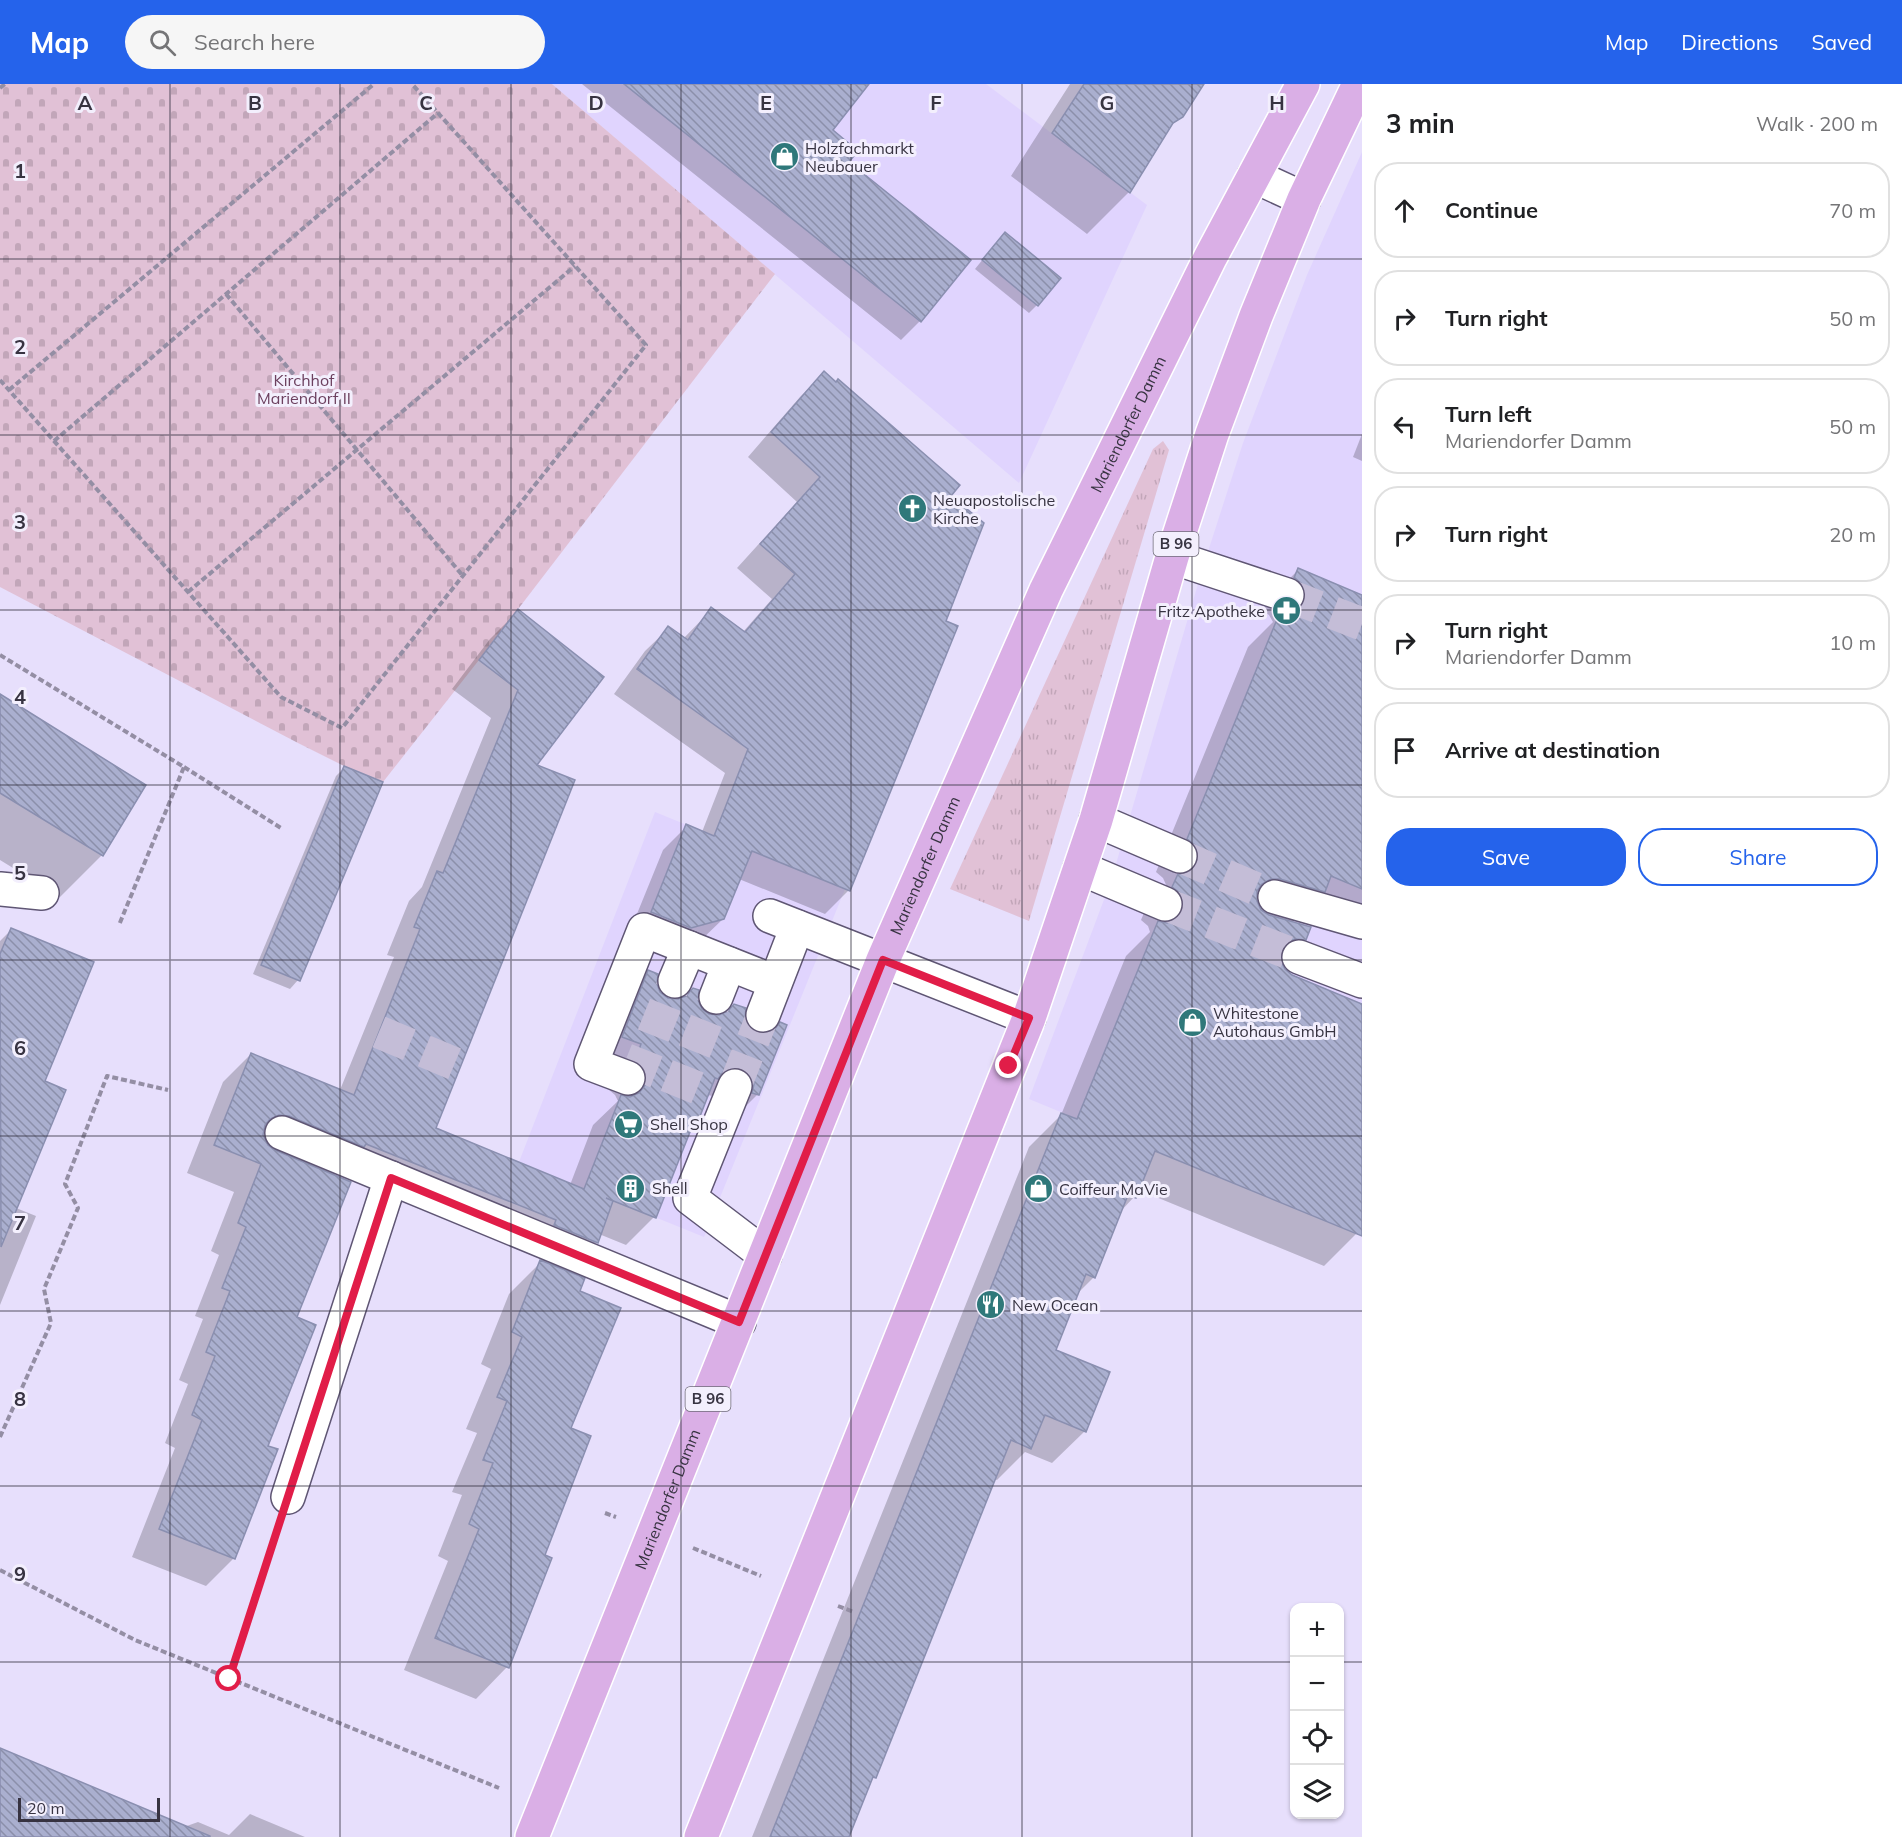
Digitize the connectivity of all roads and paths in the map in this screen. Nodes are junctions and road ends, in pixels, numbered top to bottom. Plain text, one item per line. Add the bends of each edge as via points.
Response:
1 (5, 84) edge
2 (374, 84) edge
3 (412, 84) edge
4 (1303, 84) edge
5 (1359, 84) edge
6 (0, 88) edge
7 (438, 113) junction
8 (1254, 176) junction
9 (1304, 199) junction
10 (575, 266) junction
11 (226, 294) junction
12 (0, 380) edge
13 (9, 391) junction
14 (54, 441) junction
15 (357, 450) junction
16 (1172, 557) junction
17 (463, 576) junction
18 (188, 592) junction
19 (1287, 595) tunnel mouth
20 (0, 655) edge
21 (184, 767) junction
22 (1096, 820) junction
23 (281, 828) dead end
24 (1180, 856) tunnel mouth
25 (1080, 868) junction
26 (0, 889) edge
27 (42, 893) dead end
28 (1275, 897) tunnel mouth
29 (1166, 904) tunnel mouth
30 (1362, 922) edge
31 (119, 925) dead end
32 (688, 948) junction
33 (1299, 957) tunnel mouth
34 (883, 960) junction
35 (729, 964) junction
36 (675, 981) tunnel mouth
37 (1362, 981) edge
38 (775, 982) junction
39 (716, 997) tunnel mouth
40 (762, 1015) tunnel mouth
41 (1029, 1018) junction
42 (628, 1078) dead end
43 (735, 1086) tunnel mouth
44 (168, 1090) dead end
45 (282, 1133) dead end
46 (391, 1178) junction
47 (765, 1255) junction
48 (739, 1322) junction
49 (0, 1437) edge
50 (288, 1497) joint
51 (605, 1513) dead end
52 (654, 1532) junction
53 (0, 1570) edge
54 (799, 1591) junction
55 (854, 1612) dead end
56 (229, 1679) junction
57 (499, 1788) dead end
58 (532, 1837) edge
59 (701, 1837) edge

1 - 6 path
2 - 13 path
3 - 7 path
4 - 8 main road, Mariendorfer Damm / B 96
5 - 9 main road, B 96
7 - 10 path
7 - 11 path
8 - 9 lane
8 - 34 main road, Mariendorfer Damm / B 96 via 1046,590
9 - 16 main road, B 96 via 1212,434
10 - 15 path
10 - 17 path via 646,345
11 - 14 path
11 - 15 path
12 - 13 path
13 - 14 path
14 - 18 path
15 - 17 path
15 - 18 path
16 - 19 lane
16 - 22 main road, B 96
17 - 18 path via 342,728 281,698
20 - 21 path
21 - 23 path
21 - 31 path
22 - 24 lane
22 - 25 main road, B 96
25 - 29 lane
25 - 41 main road, B 96
26 - 27 lane
28 - 30 lane
32 - 35 lane
32 - 36 lane
32 - 42 lane via 644,930 591,1064
33 - 37 lane
34 - 38 lane via 783,921
34 - 41 lane
34 - 47 main road, Mariendorfer Damm / B 96
35 - 38 lane
35 - 39 lane
38 - 40 lane
41 - 54 main road, B 96
43 - 47 lane via 713,1112 690,1198
44 - 49 path via 107,1076 65,1184 78,1208 44,1289 51,1323
45 - 46 lane
46 - 48 lane
46 - 50 lane
47 - 48 main road, Mariendorfer Damm / B 96
48 - 52 main road, Mariendorfer Damm / B 96
50 - 56 path
51 - 52 path
52 - 54 path
52 - 58 main road, Mariendorfer Damm / B 96
53 - 56 path via 135,1640
54 - 55 path
54 - 59 main road, B 96
56 - 57 path

